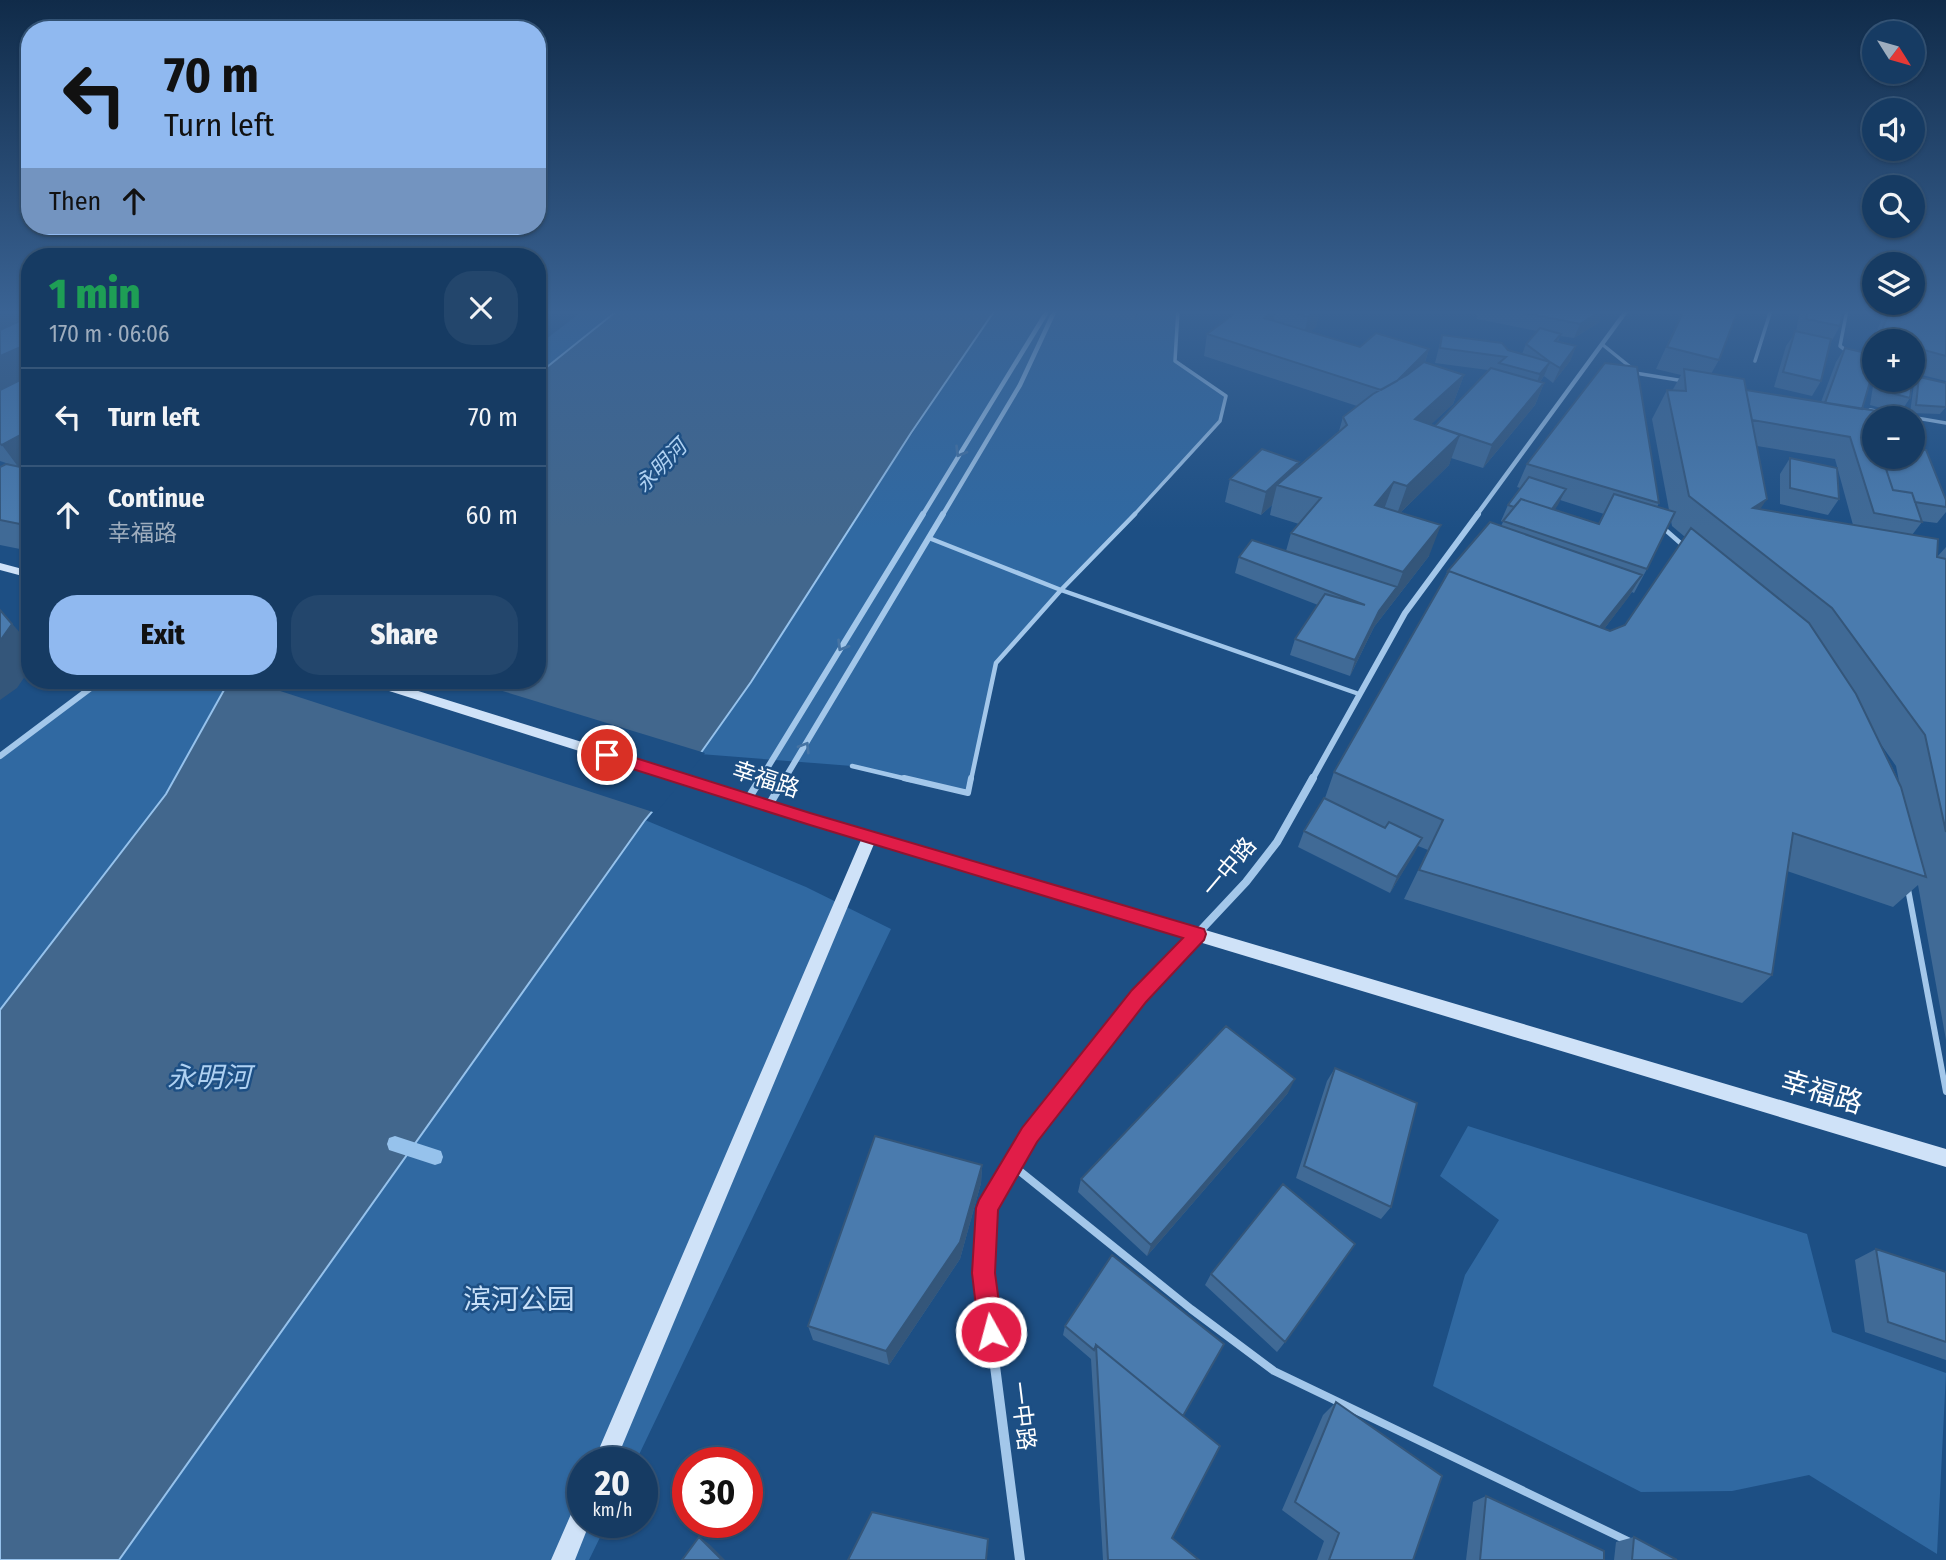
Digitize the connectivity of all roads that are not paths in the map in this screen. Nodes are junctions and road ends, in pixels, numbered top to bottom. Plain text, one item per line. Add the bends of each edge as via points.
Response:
1 (1003, 383) edge
2 (1021, 383) edge
3 (1207, 383) edge
4 (1576, 383) edge
5 (1860, 408) edge
6 (1946, 423) edge
7 (1659, 524) edge
8 (929, 538) junction
9 (1689, 551) edge
10 (0, 566) edge
11 (21, 572) edge
12 (1061, 590) junction
13 (89, 689) edge
14 (397, 689) edge
15 (1359, 694) junction
16 (0, 757) edge
17 (852, 766) dead end
18 (748, 799) junction
19 (769, 805) junction
20 (870, 836) junction
21 (1907, 888) edge
22 (1197, 934) junction
23 (1946, 1092) edge
24 (1946, 1158) edge
25 (1012, 1166) junction
26 (611, 1447) edge
27 (572, 1538) edge
28 (1643, 1548) edge
29 (563, 1560) edge
30 (1020, 1560) edge

1 -> 18 street
2 - 8 street
3 - 12 lane via 1226,396 1220,421
4 - 15 street, 一中路 via 1405,613
5 - 6 lane
7 - 9 lane
8 - 12 lane
19 -> 8 street
10 - 11 main road
12 - 15 lane
12 - 17 lane via 996,663 968,793
13 - 16 street
14 - 18 main road, 幸福路
15 - 22 street, 一中路 via 1278,842
18 - 19 main road, 幸福路
19 - 20 main road, 幸福路
20 - 22 main road, 幸福路
20 - 26 main road
21 - 23 lane
22 - 24 main road, 幸福路
22 - 25 street, 一中路 via 1139,996 1029,1135
25 - 28 lane via 1273,1371
25 - 30 street, 一中路 via 987,1208 984,1273
27 - 29 main road

